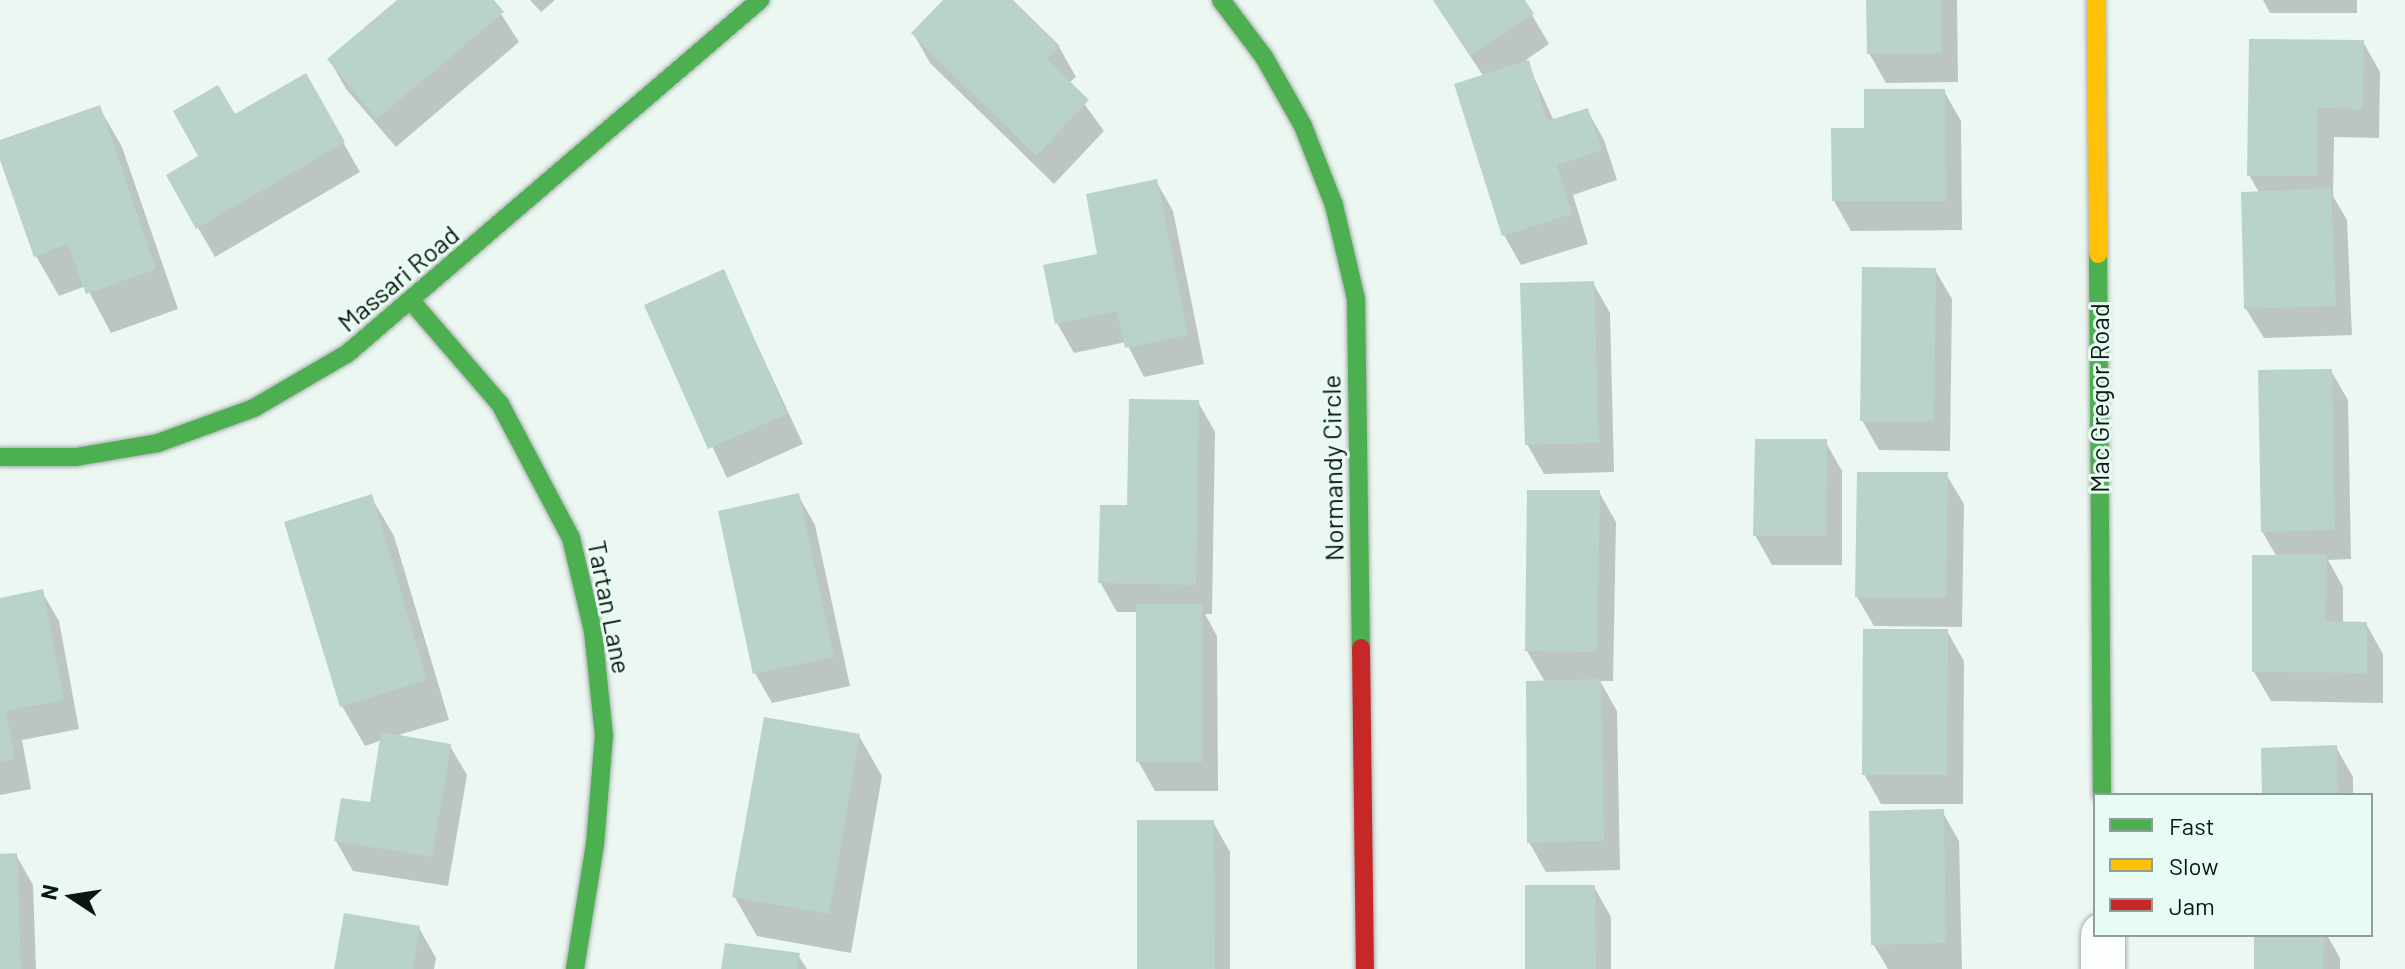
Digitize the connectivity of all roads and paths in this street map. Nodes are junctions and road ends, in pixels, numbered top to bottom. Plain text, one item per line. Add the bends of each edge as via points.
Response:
1 (760, 0) edge
2 (1221, 0) edge
3 (2096, 0) edge
4 (412, 302) junction
5 (0, 457) edge
6 (2102, 793) edge
7 (2103, 937) edge
8 (575, 969) edge
9 (1365, 969) edge
10 (2103, 969) edge

1 - 4 street, Massari Road
2 - 9 street, Normandy Circle via 1264,57 1303,126 1334,205 1356,299
3 - 6 street, Mac Gregor Road
4 - 5 street, Massari Road via 348,353 254,408 172,438 76,457
4 - 8 street, Tartan Lane via 500,404 571,538 593,631 604,735 595,844
7 - 10 street

